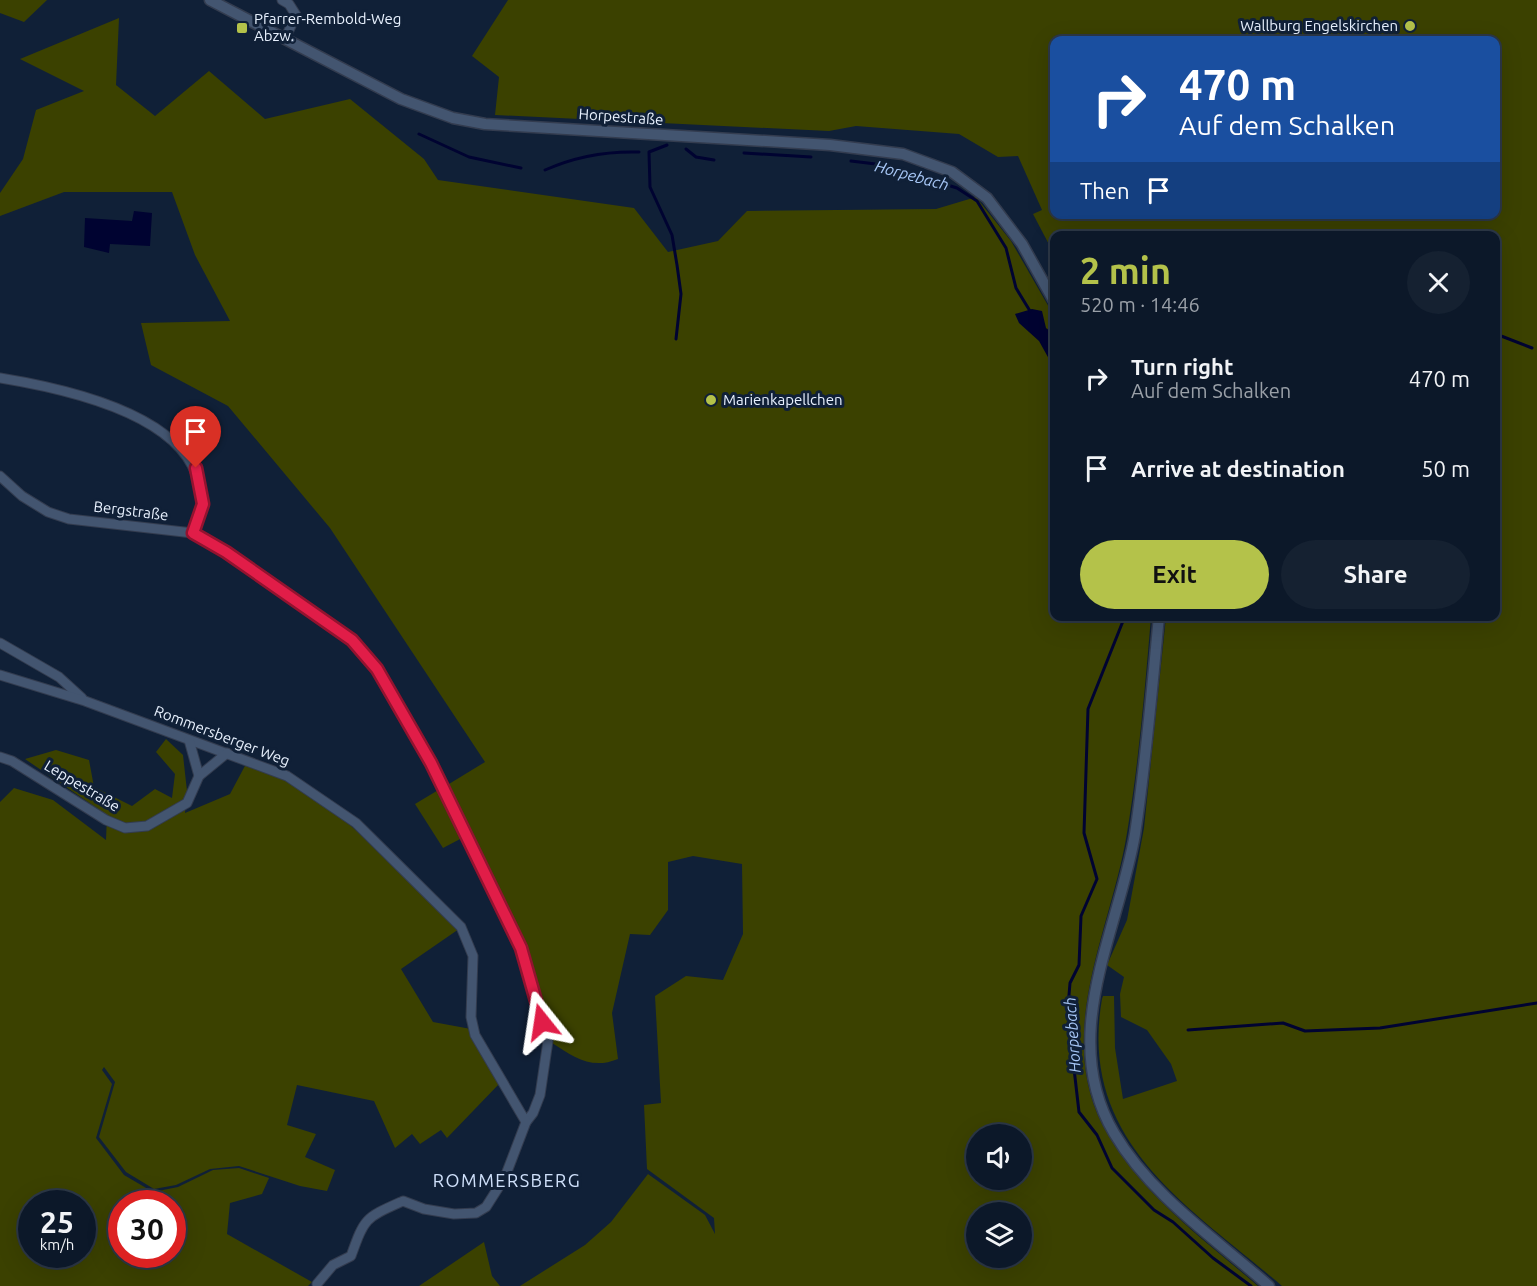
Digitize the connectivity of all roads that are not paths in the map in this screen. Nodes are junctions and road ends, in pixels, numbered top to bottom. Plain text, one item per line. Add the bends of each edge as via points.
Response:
1 (210, 0) edge
2 (282, 0) edge
3 (285, 39) junction
4 (1050, 294) edge
5 (0, 378) edge
6 (0, 476) edge
7 (193, 533) junction
8 (1158, 621) edge
9 (0, 643) edge
10 (0, 675) edge
11 (85, 701) junction
12 (189, 740) junction
13 (227, 753) junction
14 (0, 757) edge
15 (199, 776) junction
16 (526, 1122) junction
17 (317, 1284) dead end
18 (1269, 1286) edge

1 - 3 street, Horpestraße
2 - 3 street via 296,15
3 - 4 street, Horpestraße via 417,105 485,124 903,154 952,172 972,185 1001,213
5 - 7 street via 56,387 110,406 182,448 196,468 203,504
6 - 7 street, Bergstraße via 22,496 69,519
7 - 16 street, Bergstraße via 352,640 377,669 399,705 521,948 548,1041 540,1095
8 - 18 street via 1133,840 1092,1001 1093,1078 1106,1118 1133,1161 1178,1208
9 - 11 street via 59,676
10 - 11 street, Rommersberger Weg
11 - 12 street, Rommersberger Weg
12 - 13 street, Rommersberger Weg
12 - 15 street
13 - 15 street, Leppestraße
13 - 16 street, Rommersberger Weg via 287,776 356,823 461,927 473,956 471,1017 475,1035
14 - 15 street, Leppestraße via 124,828 147,826 187,803
16 - 17 street via 505,1177 486,1207 476,1213 454,1214 403,1201 380,1211 363,1223 351,1256 333,1265

